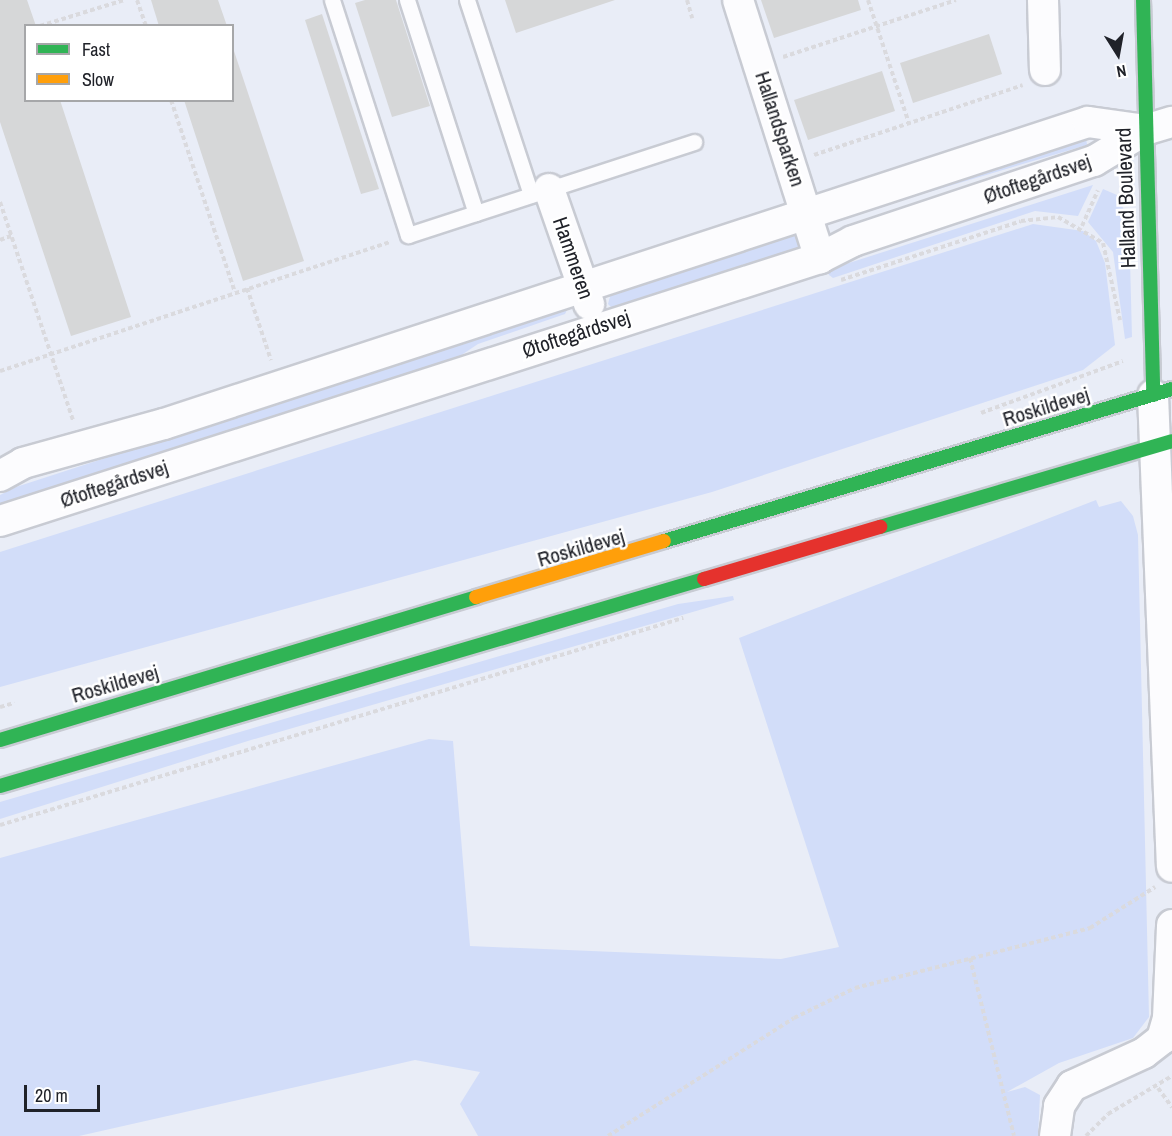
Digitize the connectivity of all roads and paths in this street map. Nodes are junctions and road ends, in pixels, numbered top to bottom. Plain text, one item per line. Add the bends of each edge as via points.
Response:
1 (124, 0) edge
2 (137, 0) edge
3 (332, 0) edge
4 (407, 0) edge
5 (467, 0) edge
6 (687, 0) edge
7 (738, 0) edge
8 (868, 0) edge
9 (956, 0) edge
10 (1043, 0) edge
11 (1143, 0) edge
12 (692, 18) dead end
13 (46, 24) edge
14 (145, 24) edge
15 (876, 26) junction
16 (759, 64) junction
17 (1045, 70) joint
18 (172, 102) edge
19 (909, 123) junction
20 (1159, 126) edge
21 (694, 142) dead end
22 (791, 162) junction
23 (1098, 190) dead end
24 (540, 192) junction
25 (0, 202) edge
26 (476, 213) junction
27 (807, 214) junction
28 (1082, 226) junction
29 (408, 235) junction
30 (11, 236) junction
31 (0, 240) edge
32 (820, 258) junction
33 (583, 287) junction
34 (247, 288) junction
35 (235, 292) junction
36 (1120, 324) dead end
37 (597, 327) junction
38 (1123, 348) dead end
39 (49, 354) junction
40 (1125, 360) dead end
41 (0, 370) edge
42 (279, 386) junction
43 (1162, 392) edge
44 (82, 444) junction
45 (1163, 444) edge
46 (0, 476) edge
47 (0, 521) edge
48 (697, 614) dead end
49 (1168, 653) edge
50 (0, 740) edge
51 (0, 786) edge
52 (0, 825) edge
53 (1167, 877) edge
54 (1172, 925) edge
55 (970, 958) junction
56 (1167, 1041) edge
57 (1172, 1076) edge
58 (1158, 1088) junction
59 (1172, 1107) edge
60 (608, 1136) edge
61 (1014, 1136) edge
62 (1055, 1136) edge
63 (1086, 1136) edge

1 - 13 path
2 - 14 path
3 - 29 lane
4 - 26 lane
5 - 24 lane
6 - 12 path
7 - 16 street, Hallandsparken
8 - 15 path
9 - 15 path
10 - 17 street
11 - 20 main road, Halland Boulevard
15 - 16 path
15 - 19 path
16 - 22 street, Hallandsparken
17 - 19 path via 1045,78
18 - 35 path
19 - 22 path
20 - 27 street, Øtoftegårdsvej via 1088,122
20 - 32 street, Øtoftegårdsvej via 1094,161 852,241
20 - 43 main road, Halland Boulevard
21 - 24 lane
22 - 27 street, Hallandsparken
23 - 28 path
24 - 26 lane
24 - 33 street, Hammeren
25 - 30 path
26 - 29 lane
27 - 32 street, Hallandsparken
27 - 33 street, Øtoftegårdsvej
28 - 32 path via 1059,218 1021,221 828,285
28 - 36 path via 1103,243 1114,277
29 - 34 path
30 - 31 path
30 - 39 path
32 - 37 street, Øtoftegårdsvej
33 - 37 street, Hammeren
33 - 42 street, Øtoftegårdsvej
34 - 35 path
34 - 42 path
35 - 39 path
37 - 47 street, Øtoftegårdsvej
38 - 40 path
39 - 41 path
39 - 44 path
42 - 44 street, Øtoftegårdsvej
43 - 45 street
43 - 50 main road, Roskildevej
44 - 46 street, Øtoftegårdsvej
45 - 49 street
45 - 51 main road
48 - 52 path
49 - 53 street
53 - 55 path via 1098,925
54 - 56 street
55 - 60 path via 855,988 794,1018
55 - 61 path
56 - 62 street via 1072,1086 1059,1106
57 - 58 path
58 - 59 path
58 - 63 path via 1108,1114

